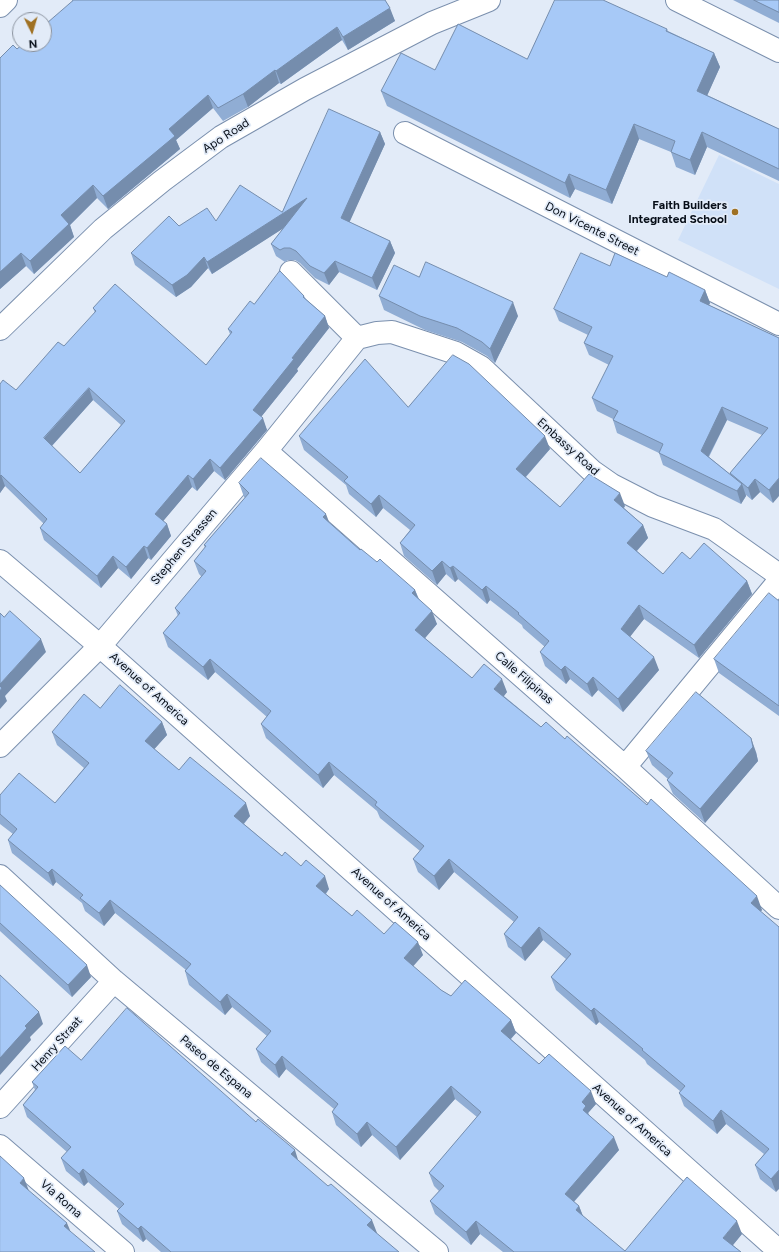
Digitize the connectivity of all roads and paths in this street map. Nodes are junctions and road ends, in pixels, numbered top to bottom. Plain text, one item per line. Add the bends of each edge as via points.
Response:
1 (6, 0) edge
2 (489, 0) edge
3 (677, 0) edge
4 (0, 6) edge
5 (779, 52) edge
6 (405, 133) dead end
7 (290, 272) dead end
8 (779, 324) edge
9 (0, 329) edge
10 (357, 338) junction
11 (266, 451) junction
12 (0, 561) edge
13 (779, 575) edge
14 (779, 580) edge
15 (100, 646) junction
16 (0, 746) edge
17 (625, 767) junction
18 (0, 876) edge
19 (779, 908) edge
20 (114, 980) junction
21 (0, 1106) edge
22 (0, 1146) edge
23 (779, 1251) edge
24 (123, 1252) edge
25 (437, 1252) edge

1 - 4 street
2 - 9 street, Apo Road via 432,23 305,89 222,137 162,181 104,229
3 - 5 street
6 - 8 street, Don Vicente Street
7 - 10 street
10 - 11 street, Stephen Strassen
10 - 13 street, Embassy Road via 392,332 456,353 481,367 592,472 653,506 714,529
11 - 15 street, Stephen Strassen
11 - 17 street, Calle Filipinas
12 - 15 street, Avenue of America
14 - 17 street
15 - 16 street, Stephen Strassen
15 - 23 street, Avenue of America
17 - 19 street, Calle Filipinas
18 - 20 street, Paseo de Espana
20 - 21 street, Henry Straat
20 - 25 street, Paseo de Espana
22 - 24 street, Via Roma

